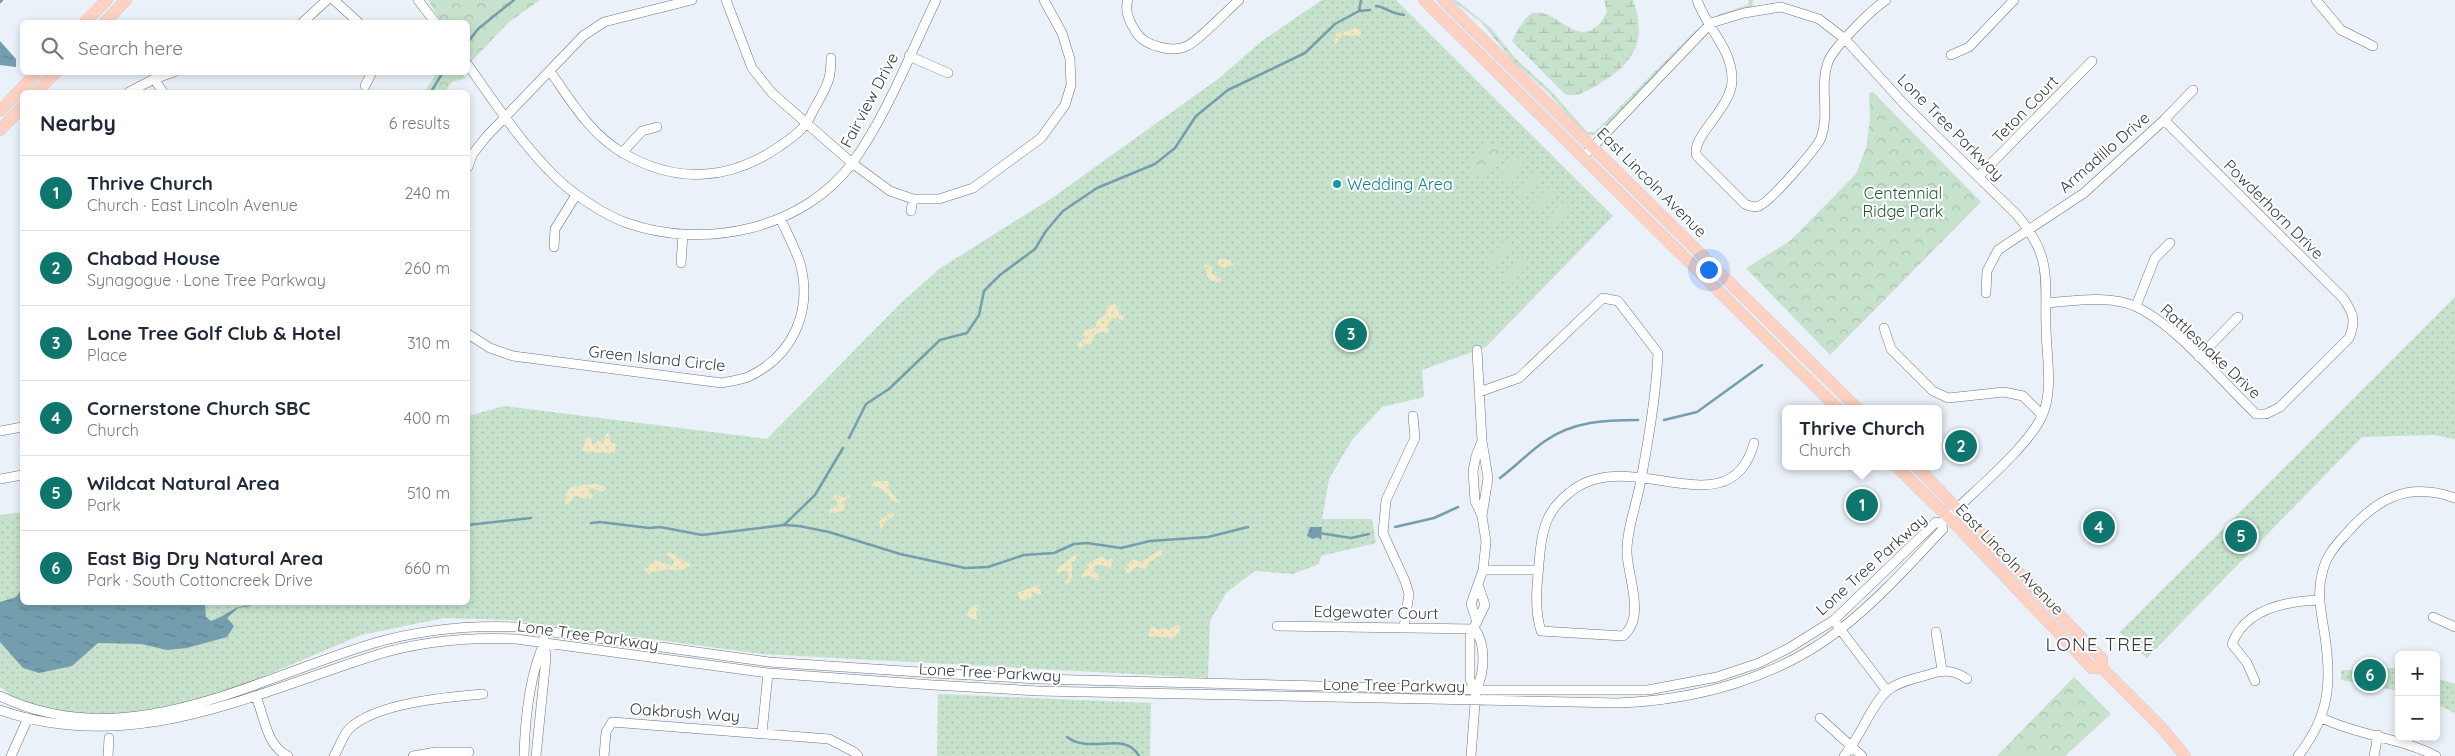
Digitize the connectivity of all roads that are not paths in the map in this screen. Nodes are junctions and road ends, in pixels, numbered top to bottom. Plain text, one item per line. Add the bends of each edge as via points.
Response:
1 (107, 0) edge
2 (126, 0) edge
3 (327, 0) edge
4 (334, 0) edge
5 (418, 0) edge
6 (692, 0) edge
7 (726, 0) edge
8 (936, 0) edge
9 (1044, 0) edge
10 (1128, 0) edge
11 (1239, 0) edge
12 (1424, 0) edge
13 (1443, 0) edge
14 (1697, 0) edge
15 (1886, 0) edge
16 (2014, 0) edge
17 (2316, 0) edge
18 (87, 20) edge
19 (107, 20) edge
20 (304, 20) edge
21 (356, 20) edge
22 (433, 20) edge
23 (1711, 23) junction
24 (1845, 39) junction
25 (2373, 46) dead end
26 (1951, 55) dead end
27 (909, 56) junction
28 (831, 58) dead end
29 (2092, 61) dead end
30 (470, 68) edge
31 (550, 71) junction
32 (948, 73) dead end
33 (34, 75) edge
34 (53, 75) edge
35 (165, 75) edge
36 (370, 75) edge
37 (154, 79) junction
38 (365, 86) dead end
39 (38, 90) edge
40 (133, 90) edge
41 (162, 90) edge
42 (2193, 90) dead end
43 (20, 109) edge
44 (0, 111) edge
45 (506, 118) junction
46 (2164, 120) junction
47 (806, 124) junction
48 (657, 126) dead end
49 (0, 130) edge
50 (1594, 146) junction
51 (622, 152) junction
52 (1584, 156) junction
53 (470, 161) edge
54 (852, 163) junction
55 (1978, 177) junction
56 (576, 195) junction
57 (913, 199) junction
58 (911, 210) dead end
59 (780, 218) junction
60 (2029, 230) junction
61 (683, 234) junction
62 (2170, 243) dead end
63 (554, 246) dead end
64 (681, 263) dead end
65 (1986, 293) dead end
66 (2046, 302) junction
67 (2136, 306) junction
68 (2238, 317) dead end
69 (1884, 328) dead end
70 (470, 335) edge
71 (1476, 350) dead end
72 (2199, 357) junction
73 (1480, 392) junction
74 (1834, 405) edge
75 (1854, 405) edge
76 (2266, 414) joint
77 (2042, 415) junction
78 (1413, 416) dead end
79 (20, 427) edge
80 (0, 431) edge
81 (1482, 441) junction
82 (1754, 443) dead end
83 (1900, 470) edge
84 (1920, 470) edge
85 (20, 475) edge
86 (1641, 477) junction
87 (0, 479) edge
88 (2455, 498) edge
89 (1958, 508) junction
90 (1482, 516) junction
91 (1945, 520) junction
92 (1483, 570) junction
93 (1539, 570) junction
94 (2320, 600) junction
95 (2433, 617) dead end
96 (1834, 620) junction
97 (1476, 625) junction
98 (1277, 626) dead end
99 (1404, 627) junction
100 (2455, 627) edge
101 (1841, 629) junction
102 (545, 631) junction
103 (1936, 632) dead end
104 (544, 643) junction
105 (768, 668) junction
106 (2102, 668) junction
107 (1942, 670) junction
108 (1967, 679) dead end
109 (2255, 681) dead end
110 (1476, 690) junction
111 (254, 691) junction
112 (1887, 691) junction
113 (483, 694) dead end
114 (0, 696) edge
115 (258, 702) junction
116 (1475, 702) junction
117 (0, 710) edge
118 (30, 713) junction
119 (223, 716) dead end
120 (1820, 718) dead end
121 (2322, 718) junction
122 (26, 724) junction
123 (109, 730) junction
124 (52, 733) dead end
125 (762, 733) junction
126 (2378, 735) junction
127 (1852, 747) junction
128 (469, 752) dead end
129 (277, 754) edge
130 (11, 756) edge
131 (108, 756) edge
132 (288, 756) edge
133 (334, 756) edge
134 (413, 756) edge
135 (524, 756) edge
136 (536, 756) edge
137 (604, 756) edge
138 (858, 756) edge
139 (1471, 756) edge
140 (1844, 756) edge
141 (1862, 756) edge
142 (2185, 756) edge
143 (2298, 756) edge
144 (2374, 756) edge
145 (2436, 756) edge

1 - 18 main road
2 - 19 main road
3 - 20 street
4 - 21 street
5 - 22 street
6 - 31 street via 604,22 583,36
7 - 47 street via 752,68 772,93
8 - 27 street, Fairview Drive
9 - 57 street via 1062,33 1076,86 1065,105 1041,138 973,188 939,199
10 - 11 street via 1130,21 1137,35 1158,48 1187,46
12 - 52 main road, East Lincoln Avenue
13 - 50 main road, East Lincoln Avenue
14 - 23 street
15 - 24 street
16 - 26 street via 1969,47
17 - 25 street via 2341,30
23 - 24 street, Lone Tree Parkway via 1781,7 1819,19
23 - 24 street via 1729,56 1732,83 1723,108 1697,142 1695,151 1745,204 1755,207 1765,203 1807,159 1820,138 1824,117 1823,82 1829,59
23 - 50 street, Lone Tree Parkway
24 - 55 street, Lone Tree Parkway via 1904,104
27 - 32 street
27 - 54 street, Fairview Drive via 875,127
28 - 47 street via 831,76
29 - 55 street, Teton Court
30 - 45 street, Fairview Drive
31 - 45 street
31 - 51 street via 591,128
33 - 44 main road
34 - 39 main road
35 - 37 street
36 - 38 street
37 - 40 street
37 - 41 street
42 - 46 street, Armadillo Drive
43 - 49 main road
45 - 53 street via 486,137
45 - 56 street, Fairview Drive via 551,172
46 - 60 street, Armadillo Drive via 2084,193
46 - 76 street, Powderhorn Drive via 2343,298 2353,312 2355,324 2349,338 2280,408
47 - 51 street via 768,154 730,172 695,175 672,172
47 - 54 street
48 - 51 street via 642,131
50 - 52 street, Lone Tree Parkway
50 - 75 main road, East Lincoln Avenue
52 - 74 main road, East Lincoln Avenue
54 - 57 street via 890,191
54 - 59 street, Fairview Drive via 830,186
55 - 60 street, Lone Tree Parkway
56 - 61 street, Fairview Drive via 625,222
56 - 63 street via 555,229
57 - 58 street
59 - 61 street, Fairview Drive via 742,231
59 - 70 street, Green Island Circle via 800,263 810,298 787,347 770,364 746,378 722,383 512,356 490,348
60 - 65 street, Armadillo Drive via 1998,250 1987,271
60 - 66 street, Lone Tree Parkway via 2042,258
61 - 64 street
62 - 67 street via 2155,258
66 - 67 street, Rattlesnake Drive via 2098,299
66 - 77 street, Lone Tree Parkway via 2048,378
67 - 72 street, Rattlesnake Drive via 2160,321
68 - 72 street
69 - 77 street via 1891,348 1933,391 1948,398 2004,392 2023,396
71 - 73 street
72 - 76 street, Rattlesnake Drive via 2256,414
73 - 81 street
73 - 86 street via 1520,378 1602,298 1618,301 1658,353
77 - 89 street, Lone Tree Parkway via 2018,448
78 - 99 street via 1415,438 1386,500 1383,533 1406,581 1408,594
79 - 80 street
81 - 90 street via 1488,478
81 - 90 street via 1476,456 1473,484 1475,501
82 - 86 street via 1751,455 1736,476 1727,482 1695,487
83 - 91 main road, East Lincoln Avenue
84 - 89 main road, East Lincoln Avenue
85 - 87 street
86 - 93 street via 1602,476 1577,486 1554,505 1542,530
86 - 93 street via 1627,551 1635,617 1630,630 1622,636 1541,631 1536,614
88 - 94 street via 2426,491 2410,492 2382,501 2370,509 2333,548 2320,580
89 - 91 street, Lone Tree Parkway
89 - 106 main road, East Lincoln Avenue via 2102,659
90 - 92 street via 1486,542
91 - 96 street, Lone Tree Parkway via 1936,522
91 - 101 street, Lone Tree Parkway via 1943,529 1909,565
91 - 106 main road, East Lincoln Avenue via 2092,668
92 - 93 street
92 - 97 street via 1479,587 1485,605
94 - 109 street via 2275,605 2253,618 2235,636 2232,644 2247,663
94 - 121 street via 2330,679
95 - 100 street
96 - 101 street
96 - 110 street, Lone Tree Parkway via 1759,663 1688,684 1618,691
97 - 99 street, Edgewater Court
97 - 110 street via 1483,643 1481,680
97 - 110 street via 1470,636 1469,663 1470,680
98 - 99 street, Edgewater Court
101 - 112 street
101 - 116 street, Lone Tree Parkway via 1764,673 1697,694 1649,702
102 - 104 street
102 - 105 street, Lone Tree Parkway
102 - 111 street, Lone Tree Parkway via 488,626 405,635 344,653
103 - 107 street
104 - 105 street, Lone Tree Parkway
104 - 115 street, Lone Tree Parkway via 488,638 408,646 349,664
104 - 135 street via 536,662
104 - 136 street via 546,658
105 - 110 street, Lone Tree Parkway via 1039,679
105 - 116 street, Lone Tree Parkway via 1038,691
105 - 125 street
106 - 142 main road, East Lincoln Avenue
107 - 108 street via 1957,672
107 - 112 street via 1904,681
110 - 116 street
111 - 115 street
111 - 123 street, Lone Tree Parkway via 168,723
112 - 127 street
113 - 133 street via 439,698 366,715 348,730
114 - 118 street, Lone Tree Parkway
115 - 119 street, Lone Tree Parkway
115 - 129 street
116 - 139 street
117 - 122 street
118 - 122 street
118 - 123 street, Lone Tree Parkway via 70,725
120 - 127 street
121 - 126 street via 2348,729
121 - 143 street
122 - 124 street
122 - 130 street
123 - 131 street
125 - 137 street, Oakbrush Way via 612,722 606,732
125 - 138 street via 829,740
126 - 144 street
126 - 145 street
127 - 140 street
127 - 141 street
128 - 134 street
129 - 132 street

